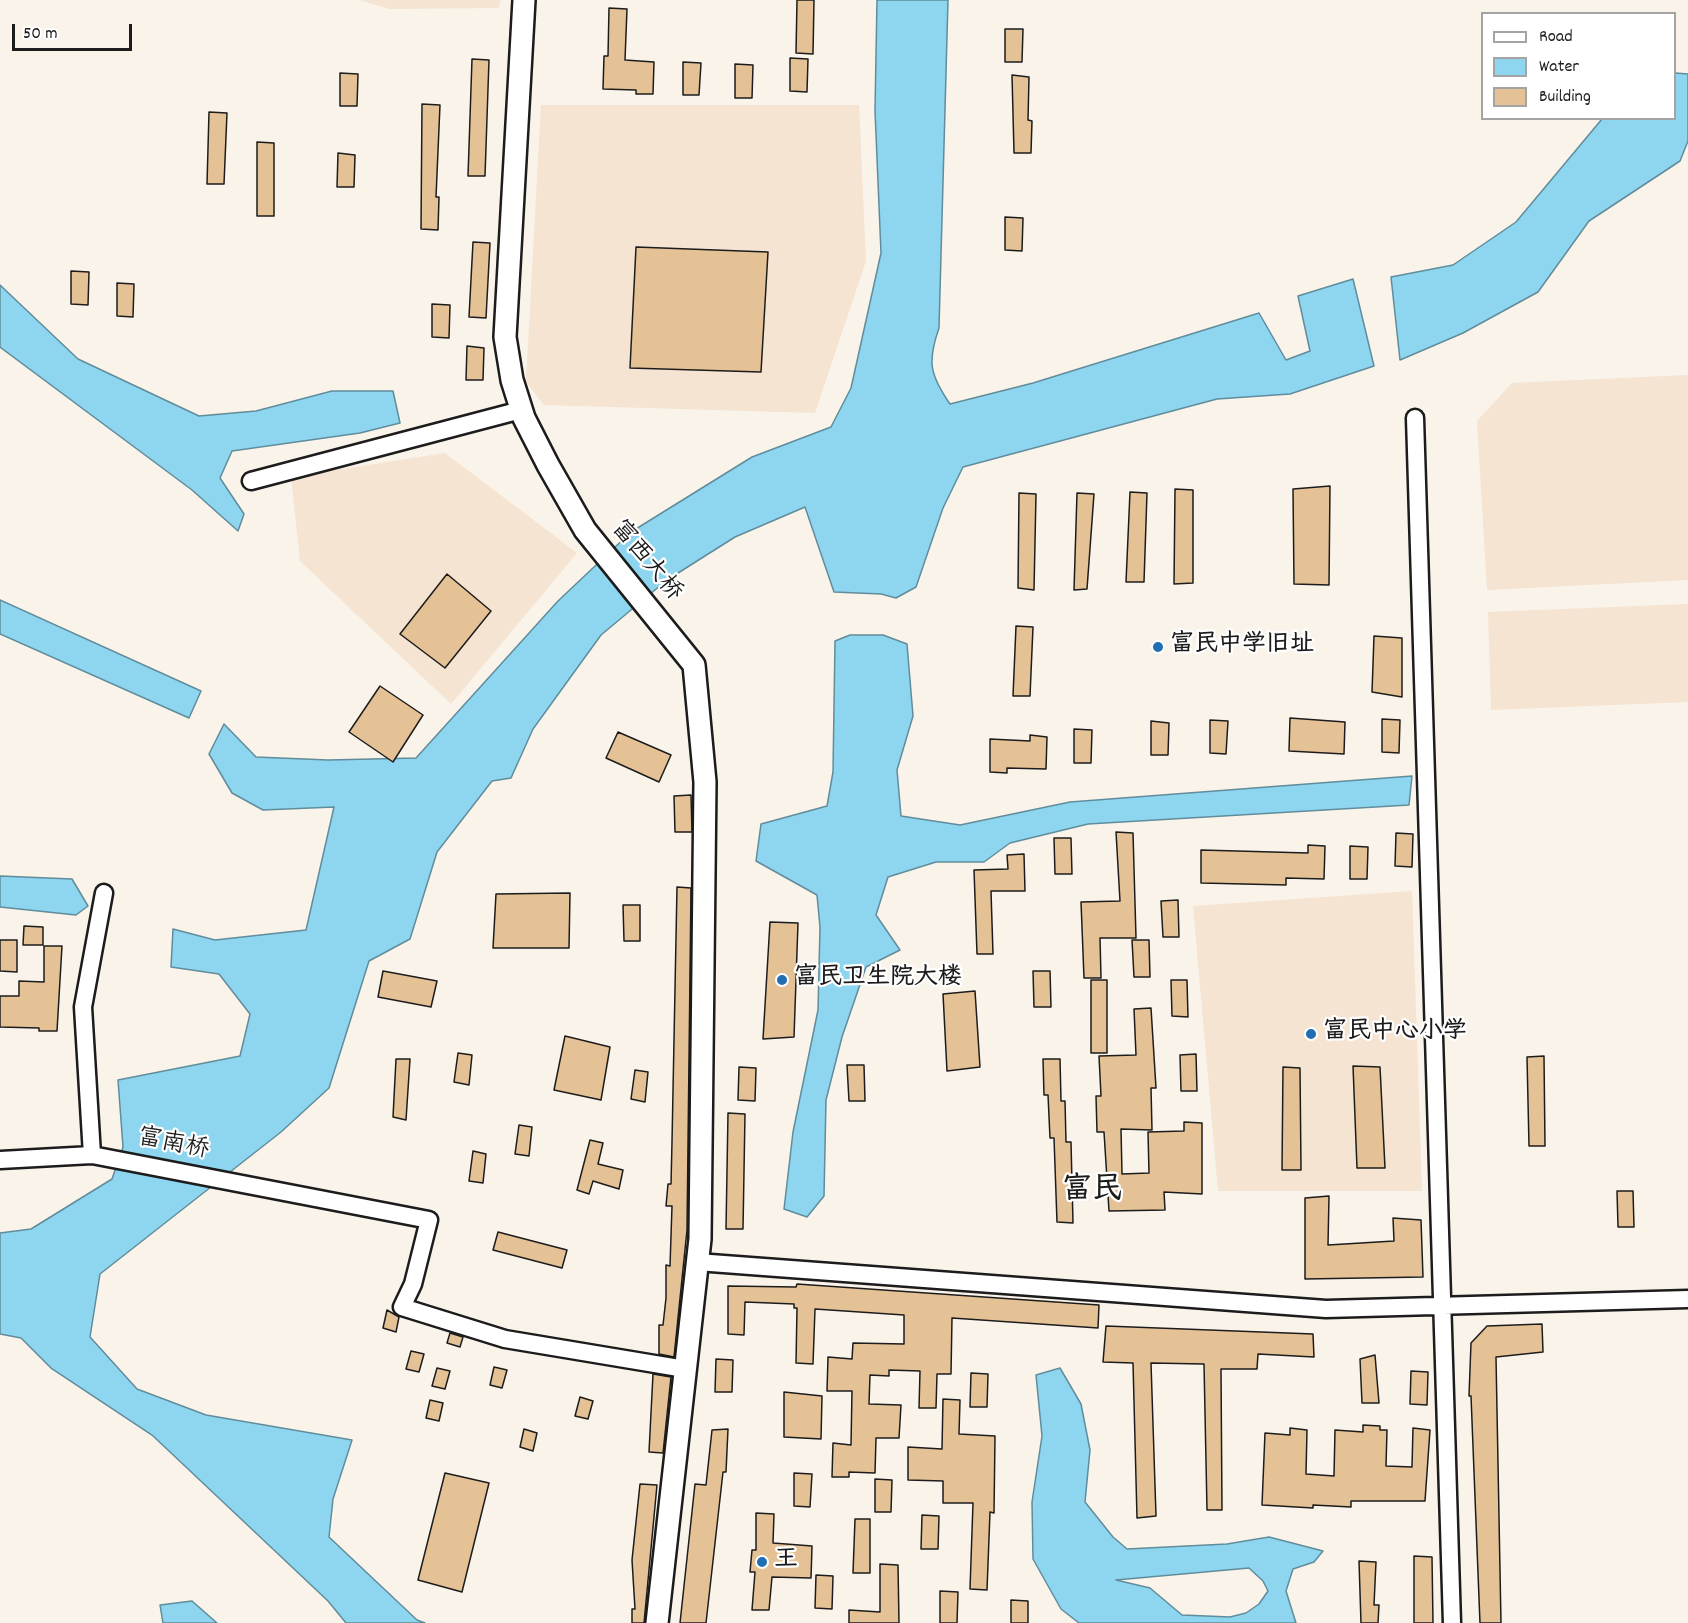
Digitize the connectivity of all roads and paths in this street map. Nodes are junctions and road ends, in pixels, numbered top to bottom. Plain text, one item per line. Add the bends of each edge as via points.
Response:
1 (524, 0) edge
2 (521, 410) junction
3 (1415, 418) dead end
4 (251, 482) dead end
5 (104, 893) dead end
6 (92, 1155) junction
7 (0, 1160) edge
8 (697, 1262) junction
9 (1688, 1299) edge
10 (1441, 1306) junction
11 (685, 1370) junction
12 (657, 1623) edge
13 (1452, 1623) edge

1 - 2 main road, 富西大桥 via 505,337
2 - 4 street
2 - 8 main road, 富西大桥 via 585,530 694,665 705,782
3 - 10 street
5 - 6 street via 83,1007
6 - 7 street, 富南桥
6 - 11 street, 富南桥 via 429,1220 413,1284 402,1307 505,1339
8 - 10 street via 1326,1309
8 - 11 main road, 富西大桥
9 - 10 street
10 - 13 street
11 - 12 main road, 富西大桥

